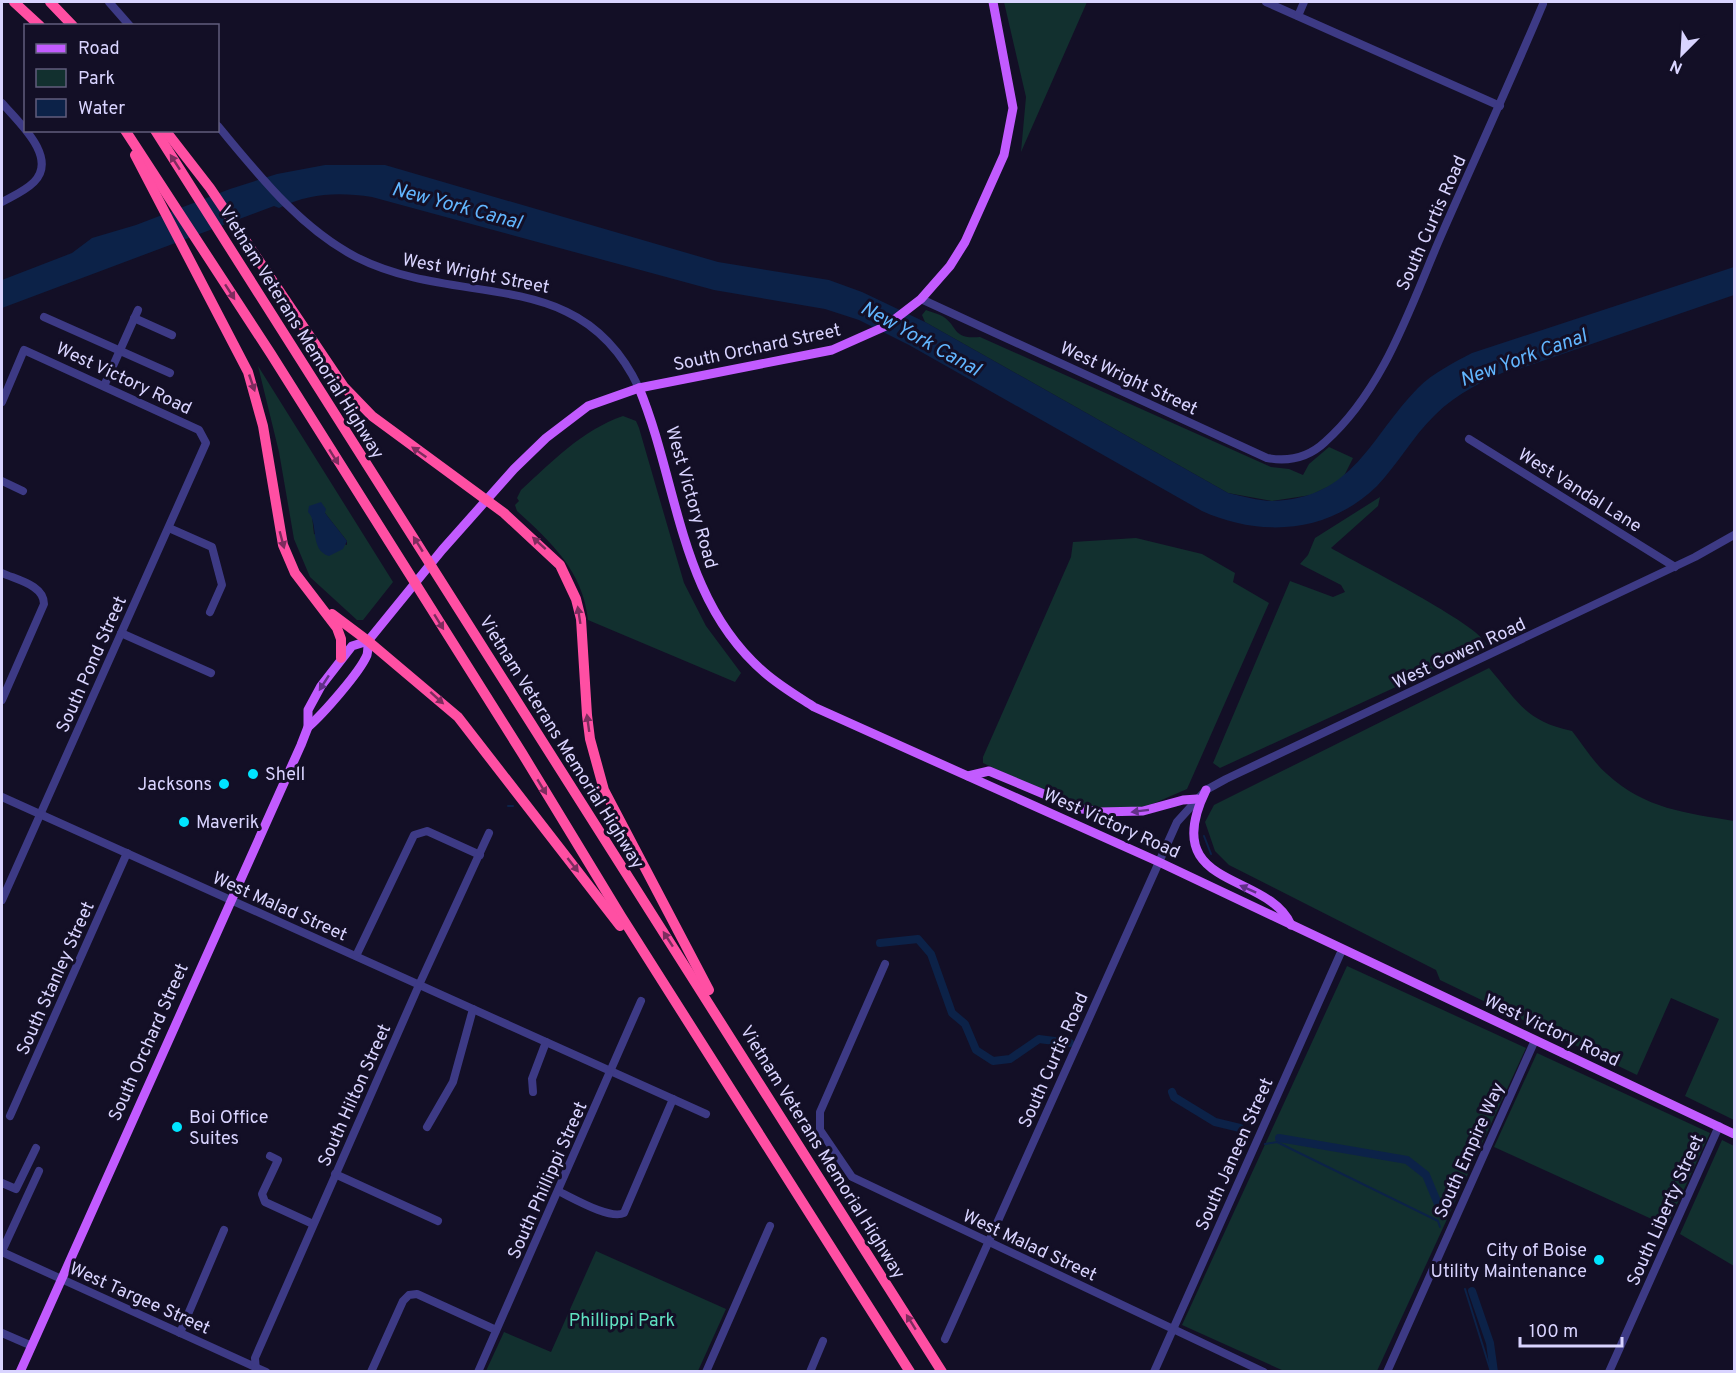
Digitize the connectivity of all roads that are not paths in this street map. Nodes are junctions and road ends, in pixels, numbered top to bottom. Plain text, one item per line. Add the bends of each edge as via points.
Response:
1 (14, 2) edge
2 (50, 2) edge
3 (110, 2) edge
4 (993, 2) edge
5 (1266, 2) edge
6 (1304, 2) edge
7 (1543, 4) dead end
8 (1298, 16) junction
9 (38, 24) edge
10 (71, 24) edge
11 (128, 24) edge
12 (2, 103) edge
13 (1500, 106) junction
14 (219, 127) edge
15 (24, 130) edge
16 (26, 132) edge
17 (125, 132) edge
18 (125, 132) edge
19 (156, 132) edge
20 (167, 132) edge
21 (2, 202) edge
22 (921, 299) junction
23 (44, 317) dead end
24 (172, 335) dead end
25 (120, 350) junction
26 (170, 373) dead end
27 (104, 386) junction
28 (639, 388) junction
29 (2, 402) edge
30 (205, 439) joint
31 (1469, 440) dead end
32 (1325, 442) joint
33 (2, 481) edge
34 (23, 491) dead end
35 (487, 500) junction
36 (169, 528) junction
37 (1734, 536) edge
38 (1675, 567) junction
39 (2, 573) edge
40 (325, 609) junction
41 (210, 612) dead end
42 (122, 633) junction
43 (368, 641) junction
44 (341, 658) junction
45 (211, 673) dead end
46 (2, 700) edge
47 (308, 727) junction
48 (968, 776) junction
49 (1206, 790) junction
50 (2, 796) edge
51 (1197, 799) junction
52 (40, 814) junction
53 (489, 832) dead end
54 (127, 853) junction
55 (480, 855) junction
56 (1159, 862) junction
57 (229, 899) junction
58 (2, 900) edge
59 (1291, 925) junction
60 (1342, 950) junction
61 (356, 956) junction
62 (885, 964) dead end
63 (663, 981) junction
64 (419, 985) junction
65 (641, 1001) dead end
66 (473, 1009) junction
67 (1535, 1040) junction
68 (546, 1042) junction
69 (745, 1059) junction
70 (611, 1071) junction
71 (533, 1092) dead end
72 (673, 1099) junction
73 (706, 1114) dead end
74 (10, 1116) dead end
75 (1719, 1126) junction
76 (427, 1127) dead end
77 (1734, 1134) edge
78 (36, 1148) dead end
79 (270, 1156) dead end
80 (39, 1171) dead end
81 (335, 1174) junction
82 (2, 1183) edge
83 (558, 1191) junction
84 (438, 1221) dead end
85 (313, 1224) junction
86 (770, 1226) dead end
87 (224, 1230) dead end
88 (989, 1242) junction
89 (2, 1252) edge
90 (61, 1279) junction
91 (1173, 1329) junction
92 (496, 1330) junction
93 (2, 1333) edge
94 (180, 1333) junction
95 (945, 1339) dead end
96 (823, 1341) dead end
97 (32, 1346) junction
98 (256, 1369) edge
99 (20, 1371) edge
100 (266, 1371) edge
101 (371, 1371) edge
102 (478, 1371) edge
103 (706, 1371) edge
104 (810, 1371) edge
105 (910, 1371) edge
106 (942, 1371) edge
107 (1154, 1371) edge
108 (1264, 1371) edge
109 (1387, 1371) edge
110 (1609, 1371) edge

1 - 9 highway
2 - 10 highway
3 - 11 street
4 - 22 main road, South Orchard Street via 1013,108 1004,155 965,242
5 - 8 street
6 - 8 street
7 - 13 street, South Curtis Road
8 - 13 street
12 - 15 street
13 - 32 street, South Curtis Road via 1387,357 1351,413
14 - 28 street, West Wright Street via 288,205 331,241 379,267 433,283 538,299 574,313 592,324 627,361
16 - 21 street via 41,154 41,169 37,180 27,189
17 -> 63 highway
18 -> 40 highway via 248,372 263,426 288,560
69 -> 19 highway, Vietnam Veterans Memorial Highway
35 -> 20 highway via 400,439 344,387 210,188
22 - 28 main road, South Orchard Street via 880,329 818,354
22 - 32 street, West Wright Street via 1267,458 1296,459
23 - 25 street
24 - 25 street via 136,314
25 - 26 street
25 - 27 street
27 - 29 street, West Victory Road via 24,350
27 - 30 street, West Victory Road via 199,430
28 - 35 main road, South Orchard Street via 588,406 546,438
28 - 48 main road, West Victory Road via 653,421 692,565 731,638 763,672 814,707
30 - 36 street, South Pond Street via 205,448
31 - 38 street, West Vandal Lane
33 - 34 street
35 - 43 main road, South Orchard Street
69 -> 35 highway via 604,790 586,715 581,619 568,578 548,551
36 - 41 street via 212,547 222,585
36 - 42 street, South Pond Street
37 - 38 street, West Gowen Road
38 - 49 street, West Gowen Road
39 - 46 street via 39,590 44,604
40 - 43 highway
40 - 44 highway via 341,639
42 - 45 street
42 - 52 street, South Pond Street
43 - 44 main road, South Orchard Street via 356,643
43 - 47 main road, South Orchard Street via 364,660
43 -> 63 highway via 464,724
44 -> 47 main road, South Orchard Street via 308,710
47 - 57 main road, South Orchard Street
51 -> 48 main road via 1143,811 1099,812 1077,808 988,771
48 - 56 main road, West Victory Road
49 - 51 street, West Gowen Road
59 -> 49 main road via 1283,910 1272,901 1223,877 1201,855 1195,839
50 - 52 street, West Malad Street
51 - 56 street, South Curtis Road via 1177,822
52 - 54 street, West Malad Street
52 - 58 street, South Pond Street
53 - 55 street, South Hilton Street
54 - 57 street, West Malad Street
54 - 74 street, South Stanley Street
55 - 61 street via 427,831 414,835
55 - 64 street, South Hilton Street
56 - 59 main road, West Victory Road
56 - 88 street, South Curtis Road
57 - 61 street, West Malad Street
57 - 90 main road, South Orchard Street
59 - 60 main road, West Victory Road
60 - 67 main road, West Victory Road
60 - 91 street, South Janeen Street
61 - 64 street, West Malad Street
62 - 88 street, West Malad Street via 820,1112 820,1130 861,1184
63 - 105 highway
64 - 66 street, West Malad Street
64 - 81 street, South Hilton Street
65 - 70 street, South Phillippi Street
66 - 68 street, West Malad Street
66 - 76 street via 453,1082
67 - 75 main road, West Victory Road
67 - 109 street, South Empire Way
68 - 70 street, West Malad Street
68 - 71 street via 532,1078
106 -> 69 highway, Vietnam Veterans Memorial Highway
70 - 72 street, West Malad Street
70 - 83 street, South Phillippi Street
72 - 73 street, West Malad Street
72 - 83 street via 624,1213 614,1215
75 - 77 main road, West Victory Road
75 - 110 street, South Liberty Street
78 - 82 street via 16,1189
79 - 85 street via 278,1160 262,1194 265,1202
80 - 89 street
81 - 84 street
81 - 85 street, South Hilton Street
83 - 92 street, South Phillippi Street
85 - 98 street, South Hilton Street via 255,1358
86 - 103 street
87 - 94 street
88 - 91 street, West Malad Street
88 - 95 street, South Curtis Road
89 - 90 street, West Targee Street
90 - 94 street, West Targee Street
90 - 97 main road, South Orchard Street
91 - 107 street, South Janeen Street
91 - 108 street, West Malad Street
92 - 101 street via 417,1294 409,1295
92 - 102 street, South Phillippi Street
93 - 97 street
94 - 98 street, West Targee Street
96 - 104 street
97 - 99 main road, South Orchard Street
98 - 100 street, West Targee Street

